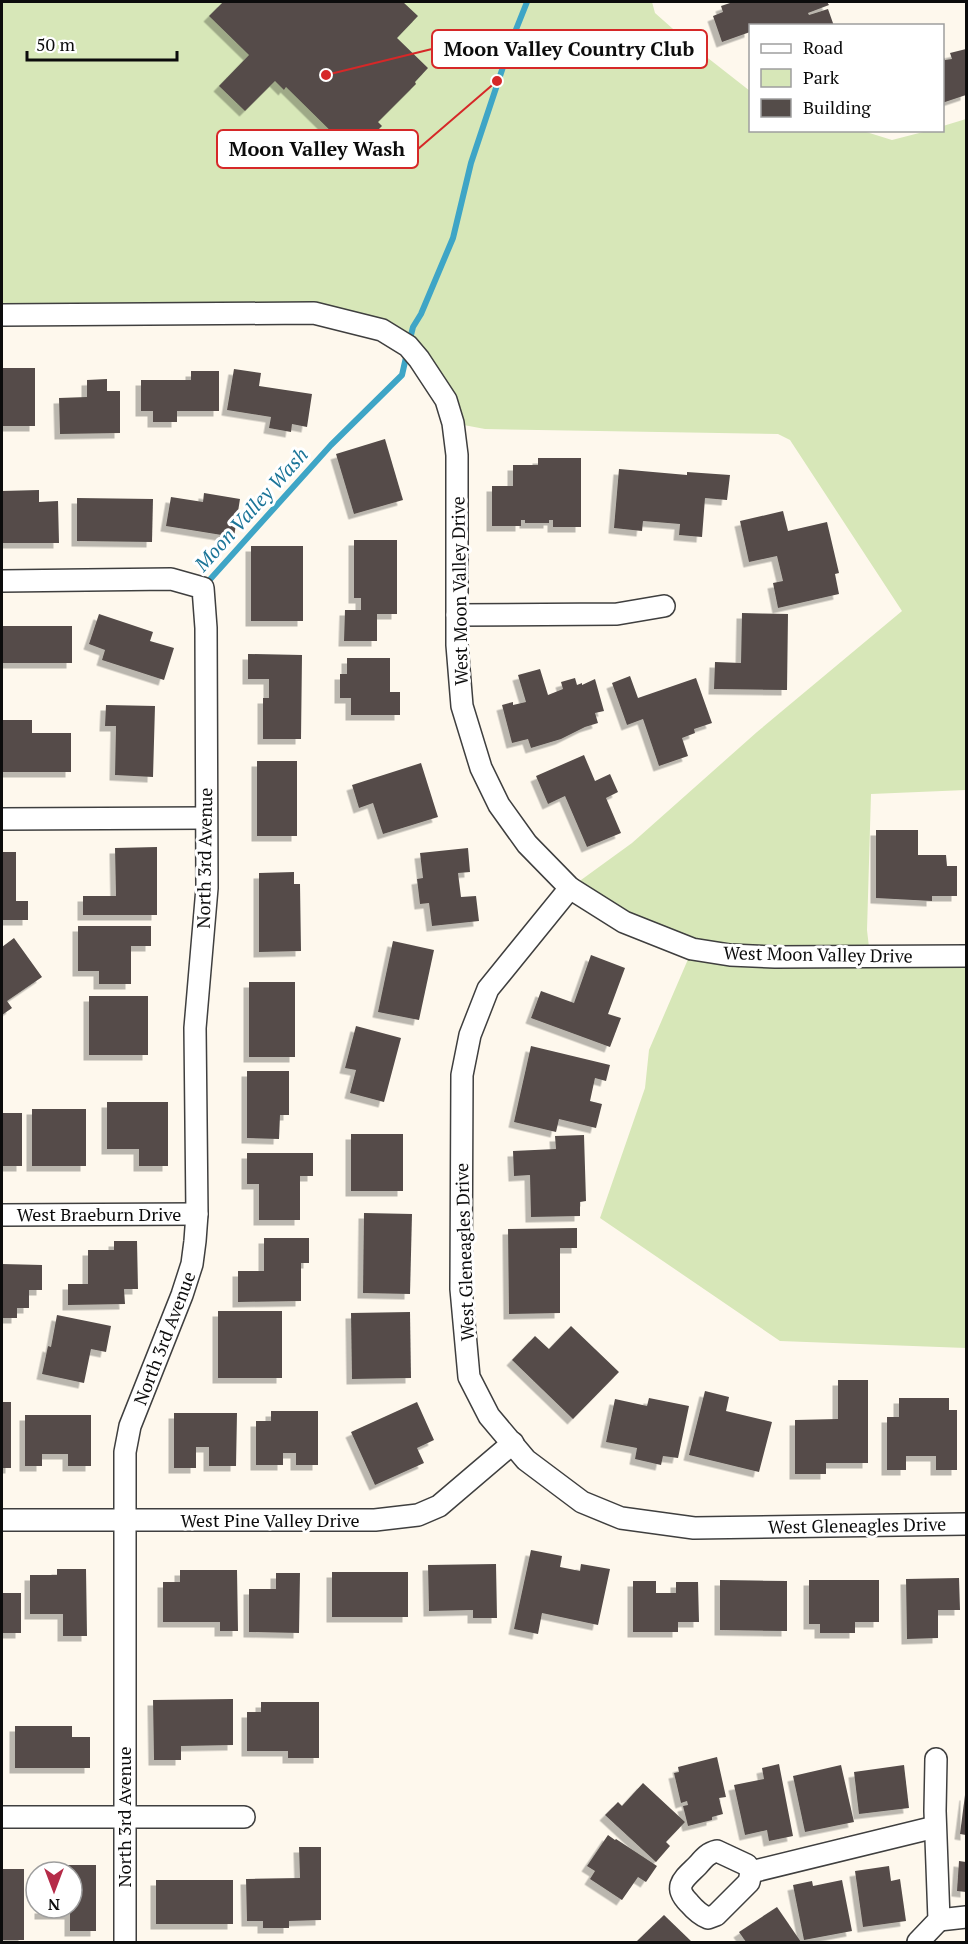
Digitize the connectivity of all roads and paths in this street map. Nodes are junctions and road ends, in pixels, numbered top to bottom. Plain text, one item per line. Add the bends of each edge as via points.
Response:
1 (2, 315) edge
2 (2, 581) edge
3 (664, 606) dead end
4 (457, 615) junction
5 (206, 818) junction
6 (2, 819) edge
7 (570, 888) junction
8 (966, 956) edge
9 (197, 1214) junction
10 (2, 1215) edge
11 (513, 1443) junction
12 (2, 1520) edge
13 (124, 1520) junction
14 (966, 1524) edge
15 (936, 1759) dead end
16 (124, 1816) junction
17 (2, 1817) edge
18 (244, 1817) dead end
19 (935, 1827) junction
20 (751, 1872) dead end
21 (966, 1917) edge
22 (939, 1920) junction
23 (125, 1942) edge
24 (918, 1942) edge

1 - 4 street, West Moon Valley Drive via 314,314 382,330 408,346 446,400 453,423 457,455
2 - 5 street, North 3rd Avenue via 171,579 202,588 206,628
3 - 4 street via 617,614
4 - 7 street, West Moon Valley Drive via 462,706 482,768 499,805 527,844
5 - 6 street
5 - 9 street, North 3rd Avenue via 207,888 195,1028
7 - 8 street, West Moon Valley Drive via 624,922 692,949 775,957
7 - 11 street, West Gleneagles Drive via 488,989 470,1035 462,1075 461,1289 469,1377 489,1416
9 - 10 street, West Braeburn Drive
9 - 13 street, North 3rd Avenue via 192,1264 130,1426 125,1452
11 - 13 street, West Pine Valley Drive via 439,1506 418,1515 375,1520
11 - 14 street, West Gleneagles Drive via 526,1461 582,1502 621,1518 694,1528
12 - 13 street, West Pine Valley Drive
13 - 16 street, North 3rd Avenue
15 - 19 street
16 - 17 street
16 - 18 street
16 - 23 street, North 3rd Avenue
19 - 20 street
19 - 22 street
21 - 22 street
22 - 24 street

